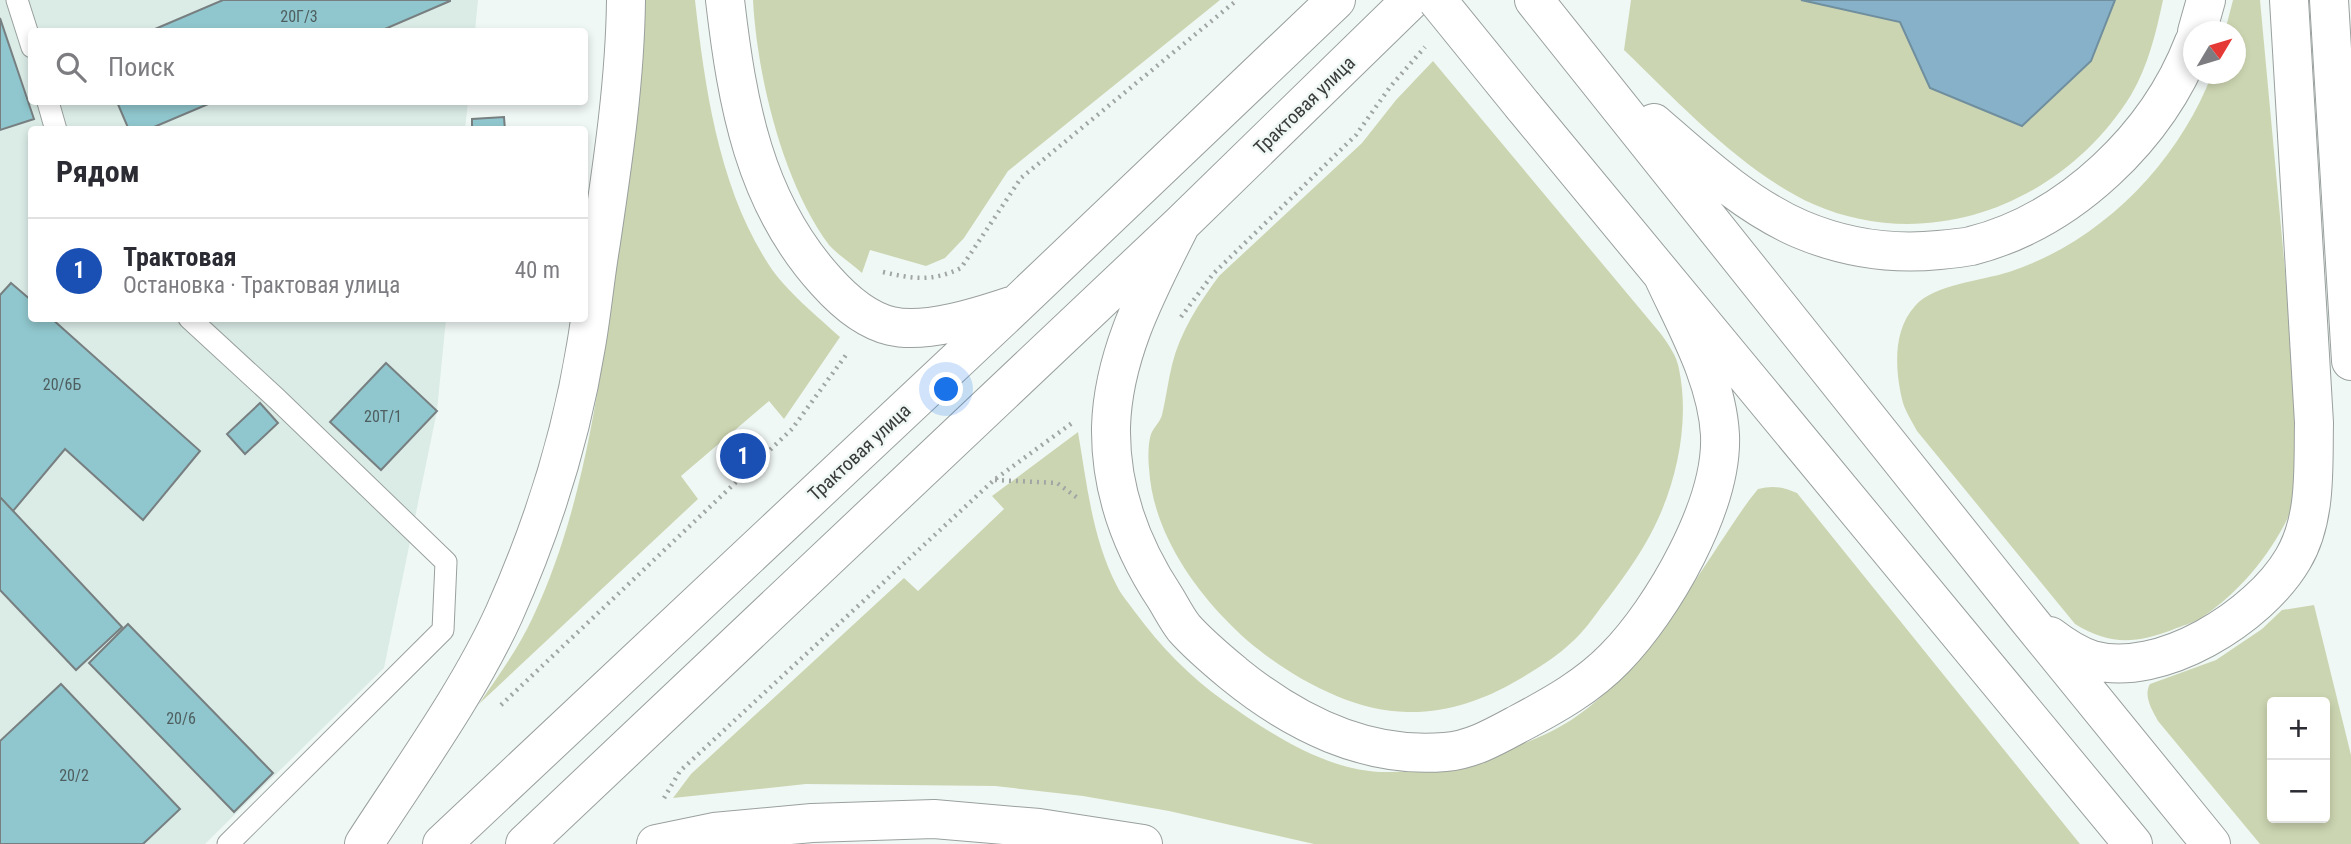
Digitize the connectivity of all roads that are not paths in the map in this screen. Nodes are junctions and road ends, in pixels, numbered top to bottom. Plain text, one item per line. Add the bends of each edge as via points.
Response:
1 (17, 0) edge
2 (626, 0) edge
3 (725, 0) edge
4 (1336, 0) edge
5 (1412, 0) edge
6 (1437, 0) edge
7 (1534, 0) edge
8 (2206, 0) edge
9 (2289, 0) edge
10 (2329, 0) edge
11 (2200, 21) edge
12 (28, 34) edge
13 (1579, 57) junction
14 (2183, 67) edge
15 (49, 105) edge
16 (55, 126) edge
17 (1181, 224) junction
18 (1663, 276) junction
19 (1016, 304) junction
20 (193, 322) edge
21 (2351, 361) edge
22 (2028, 619) junction
23 (228, 844) edge
24 (364, 844) edge
25 (442, 844) edge
26 (525, 844) edge
27 (656, 844) edge
28 (1143, 844) edge
29 (2133, 844) edge
30 (2211, 844) edge

1 - 12 lane
2 - 24 main road via 615,152 586,348 548,501 527,561 488,645
3 - 19 main road via 740,100 765,184 786,230 834,290 853,308 891,326 942,325
4 - 19 main road, Трактовая улица
5 - 17 main road, Трактовая улица
6 - 18 main road, bridge
7 - 13 main road
8 - 11 main road
9 - 22 main road via 2314,422 2309,515 2294,558 2261,598 2221,629 2145,660 2090,659
10 - 21 main road
13 - 14 main road via 1713,174 1757,205 1798,228 1850,246 1904,253 1970,246 2005,234 2081,191 2141,133
13 - 22 main road
15 - 16 lane
17 - 18 main road via 1131,328 1113,406 1114,476 1133,541 1148,574 1206,651 1265,699 1294,716 1324,732 1387,751 1448,752 1479,744 1554,705 1615,658 1671,581 1707,507 1719,467 1720,437 1705,369
17 - 26 main road, Трактовая улица
18 - 29 main road
19 - 25 main road, Трактовая улица
20 - 23 lane via 446,562 443,630
22 - 30 main road
27 - 28 main road via 714,832 800,824 934,819

